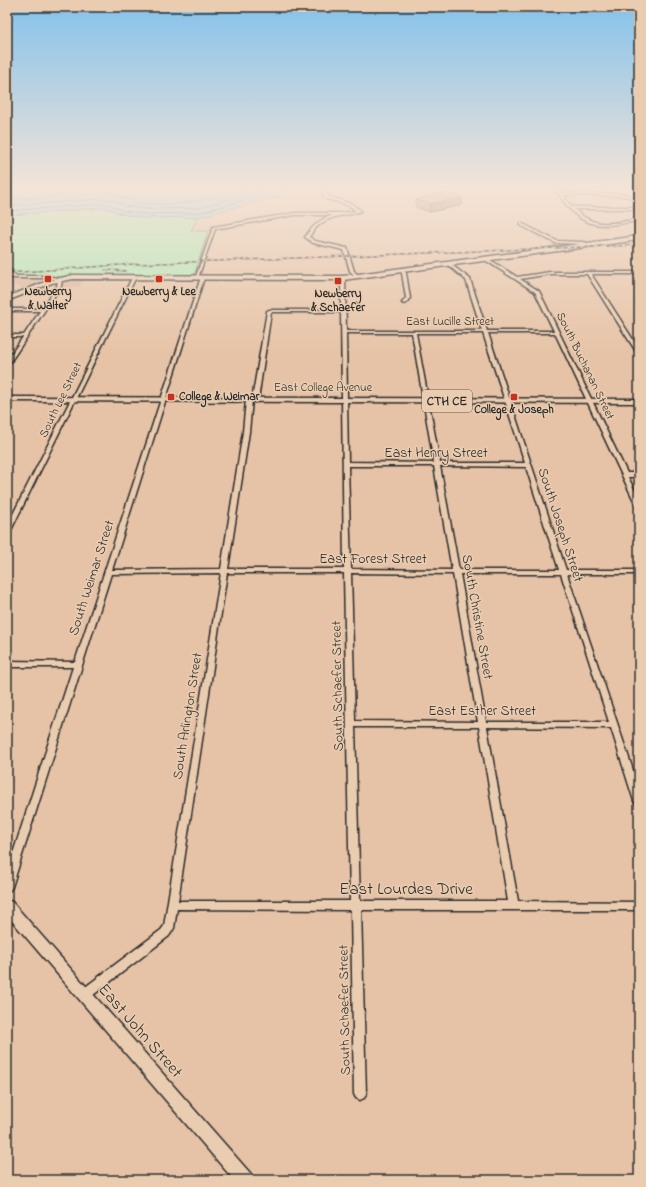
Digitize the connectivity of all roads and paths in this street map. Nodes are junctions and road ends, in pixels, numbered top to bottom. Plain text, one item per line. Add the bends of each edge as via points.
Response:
1 (209, 244) edge
2 (325, 244) edge
3 (594, 244) edge
4 (590, 245) joint
5 (486, 259) junction
6 (449, 264) junction
7 (7, 270) edge
8 (402, 271) junction
9 (588, 273) junction
10 (639, 274) edge
11 (357, 276) junction
12 (7, 277) edge
13 (17, 277) junction
14 (134, 277) junction
15 (199, 278) junction
16 (343, 278) junction
17 (516, 278) junction
18 (60, 279) junction
19 (7, 298) edge
20 (404, 303) dead end
21 (7, 310) edge
22 (42, 310) junction
23 (344, 311) junction
24 (344, 332) junction
25 (414, 332) junction
26 (486, 332) junction
27 (556, 332) junction
28 (7, 336) edge
29 (25, 336) junction
30 (639, 353) edge
31 (7, 364) edge
32 (7, 399) edge
33 (73, 400) junction
34 (163, 400) junction
35 (252, 400) junction
36 (345, 400) junction
37 (426, 401) junction
38 (507, 401) junction
39 (588, 401) junction
40 (639, 401) edge
41 (345, 464) junction
42 (437, 465) junction
43 (528, 465) junction
44 (624, 475) junction
45 (639, 475) edge
46 (639, 505) edge
47 (7, 532) edge
48 (224, 571) junction
49 (108, 572) junction
50 (349, 572) junction
51 (456, 572) junction
52 (564, 572) junction
53 (639, 572) edge
54 (7, 664) edge
55 (78, 665) junction
56 (351, 724) junction
57 (483, 724) junction
58 (613, 725) junction
59 (639, 801) edge
60 (7, 887) edge
61 (174, 905) junction
62 (356, 905) junction
63 (7, 906) edge
64 (514, 906) junction
65 (639, 906) edge
66 (84, 995) junction
67 (360, 1094) dead end
68 (245, 1180) edge

1 - 15 street, South Weimar Street
2 - 11 street via 346,249 352,271
3 - 4 main road
4 - 5 main road
5 - 6 main road
5 - 17 street, South Buchanan Street
6 - 8 main road
6 - 26 street, South Joseph Street via 468,279
7 - 13 street
8 - 11 main road
8 - 20 street via 408,298
9 - 10 street
9 - 17 street via 550,273
9 - 30 street
11 - 16 main road
12 - 13 street
13 - 18 street
14 - 15 main road
14 - 18 main road
14 - 33 street, South Lee Street
15 - 16 main road
15 - 34 street, South Weimar Street
16 - 23 street, South Schaefer Street
17 - 27 street, South Buchanan Street via 537,291
18 - 19 main road
18 - 22 street
21 - 22 street
22 - 29 street
23 - 24 street, South Schaefer Street
23 - 35 street, South Arlington Street via 268,312
24 - 25 street, East Lucille Street
24 - 36 street, South Schaefer Street
25 - 26 street, East Lucille Street
25 - 37 street, South Christine Street
26 - 27 street, East Lucille Street
26 - 38 street, South Joseph Street
27 - 39 street, South Buchanan Street
28 - 29 street
29 - 31 street
32 - 33 main road, East College Avenue / CTH CE
33 - 34 main road, East College Avenue / CTH CE
33 - 47 street, South Lee Street
34 - 35 main road, East College Avenue / CTH CE
34 - 49 street, South Weimar Street
35 - 36 main road, East College Avenue / CTH CE
35 - 48 street, South Arlington Street
36 - 37 main road, East College Avenue / CTH CE
36 - 41 street, South Schaefer Street
37 - 38 main road, East College Avenue / CTH CE
37 - 42 street, South Christine Street
38 - 39 main road, East College Avenue / CTH CE
38 - 43 street, South Joseph Street
39 - 40 main road, East College Avenue / CTH CE
39 - 44 street, South Buchanan Street
41 - 42 street, East Henry Street
41 - 50 street, South Schaefer Street
42 - 43 street, East Henry Street
42 - 51 street, South Christine Street
43 - 52 street, South Joseph Street
44 - 45 street
44 - 46 street, South Buchanan Street
48 - 49 street, East Forest Street
48 - 50 street, East Forest Street
48 - 61 street, South Arlington Street
49 - 55 street, South Weimar Street
50 - 51 street, East Forest Street
50 - 56 street, South Schaefer Street
51 - 52 street, East Forest Street
51 - 57 street, South Christine Street
52 - 53 street, East Forest Street
52 - 58 street, South Joseph Street
54 - 55 street
55 - 60 street, South Weimar Street
56 - 57 street, East Esther Street
56 - 62 street, South Schaefer Street
57 - 58 street, East Esther Street
57 - 64 street, South Christine Street
58 - 59 street, South Joseph Street
61 - 62 street, East Lourdes Drive
61 - 66 street, South Arlington Street via 169,928 165,933
62 - 64 street, East Lourdes Drive
62 - 67 street, South Schaefer Street
63 - 66 street, East John Street
64 - 65 street, East Lourdes Drive
66 - 68 street, East John Street

